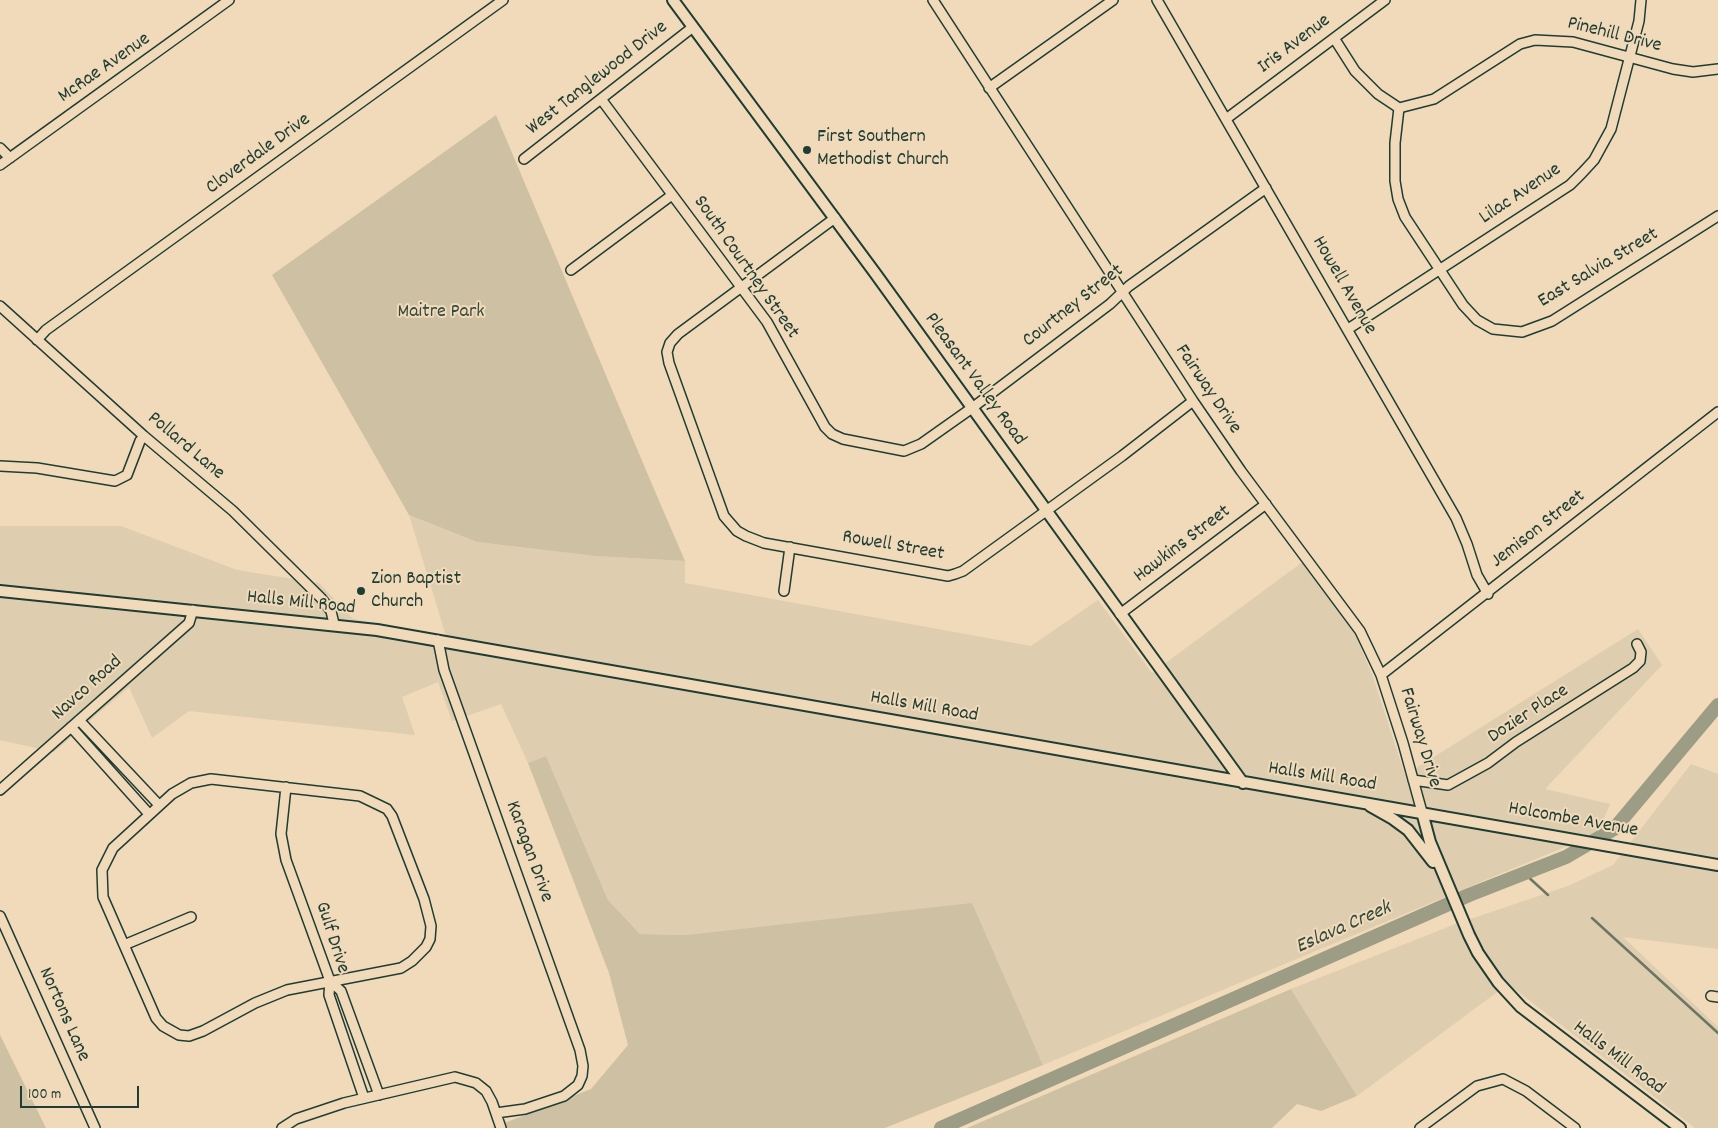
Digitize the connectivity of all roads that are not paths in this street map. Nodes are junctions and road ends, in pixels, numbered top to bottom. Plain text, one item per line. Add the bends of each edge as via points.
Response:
1 (229, 0) edge
2 (503, 0) edge
3 (673, 0) edge
4 (933, 0) edge
5 (1113, 0) edge
6 (1157, 0) edge
7 (1385, 0) edge
8 (1641, 0) edge
9 (693, 27) junction
10 (1334, 38) junction
11 (1630, 58) junction
12 (1718, 69) edge
13 (989, 88) junction
14 (601, 99) junction
15 (1399, 108) junction
16 (1226, 119) junction
17 (0, 148) edge
18 (10, 158) junction
19 (524, 159) dead end
20 (0, 165) edge
21 (1266, 188) junction
22 (672, 195) junction
23 (1718, 216) edge
24 (835, 218) junction
25 (571, 270) dead end
26 (1439, 270) junction
27 (740, 287) junction
28 (1122, 293) junction
29 (0, 306) edge
30 (1348, 330) junction
31 (37, 340) junction
32 (1193, 401) junction
33 (972, 408) junction
34 (1718, 412) edge
35 (144, 436) junction
36 (0, 466) edge
37 (1266, 504) junction
38 (1046, 511) junction
39 (790, 547) junction
40 (0, 591) edge
41 (784, 591) dead end
42 (1488, 594) junction
43 (193, 610) junction
44 (1120, 614) junction
45 (334, 624) junction
46 (438, 640) junction
47 (1637, 644) dead end
48 (1381, 675) junction
49 (79, 720) junction
50 (71, 727) junction
51 (1413, 780) junction
52 (1243, 783) junction
53 (286, 787) junction
54 (0, 790) edge
55 (1363, 802) junction
56 (159, 805) junction
57 (1422, 812) junction
58 (149, 814) junction
59 (1718, 864) edge
60 (1445, 878) junction
61 (0, 916) edge
62 (191, 916) dead end
63 (124, 945) junction
64 (330, 981) junction
65 (356, 1032) junction
66 (344, 1037) junction
67 (378, 1095) junction
68 (364, 1098) junction
69 (496, 1113) junction
70 (95, 1128) edge
71 (282, 1128) edge
72 (501, 1128) edge
73 (1420, 1128) edge
74 (1575, 1128) edge
75 (1680, 1128) edge

1 - 18 street, McRae Avenue
2 - 31 street, Cloverdale Drive via 46,330
3 - 9 street, Pleasant Valley Road
4 - 13 street, Fairway Drive
5 - 13 street
6 - 16 street, Howell Avenue
7 - 10 street, Iris Avenue
8 - 11 street, Lilac Avenue
9 - 14 street, West Tanglewood Drive
9 - 24 street, Pleasant Valley Road
10 - 15 street via 1355,71 1378,94
10 - 16 street, Iris Avenue
11 - 12 street, Pinehill Drive via 1693,72
11 - 15 street, Pinehill Drive via 1573,42 1535,40 1520,44 1434,99
11 - 26 street, Lilac Avenue via 1611,129 1594,160 1582,174
13 - 28 street, Fairway Drive
14 - 19 street, West Tanglewood Drive
14 - 22 street, South Courtney Street
15 - 26 street via 1395,143 1398,199 1405,217
16 - 21 street, Howell Avenue
17 - 18 street
18 - 20 street, McRae Avenue
21 - 28 street, Courtney Street
21 - 30 street, Howell Avenue
22 - 25 street
22 - 27 street, South Courtney Street
23 - 26 street, East Salvia Street via 1552,320 1522,332 1492,329 1477,320
24 - 27 street, Rowell Street
24 - 33 street, Pleasant Valley Road
26 - 30 street, Lilac Avenue
27 - 33 street, South Courtney Street via 767,322 819,418 832,434 843,440 904,451 921,444
27 - 39 street, Rowell Street via 678,334 667,352 669,363 724,516 746,536
28 - 32 street, Fairway Drive
28 - 33 street, Courtney Street
29 - 31 street, Pollard Lane
30 - 42 street, Howell Avenue via 1456,518 1477,575
31 - 35 street, Pollard Lane
32 - 37 street, Fairway Drive
32 - 38 street, Rowell Street
33 - 38 street, Pleasant Valley Road
34 - 42 street, Jemison Street
35 - 36 street via 127,475 115,482 37,468
35 - 45 street, Pollard Lane via 233,511 300,575 331,611
37 - 44 street, Hawkins Street
37 - 48 street, Fairway Drive via 1360,631
38 - 39 street, Rowell Street via 963,571 948,576
38 - 44 street, Pleasant Valley Road
39 - 41 street
40 - 43 street, Halls Mill Road
42 - 48 street, Jemison Street
43 - 45 street, Halls Mill Road
43 - 49 street, Navco Road via 189,623
44 - 52 street, Pleasant Valley Road
45 - 46 street, Halls Mill Road
46 - 52 street, Halls Mill Road
46 - 69 street, Karagan Drive via 444,670 583,1066 578,1085 564,1096 539,1105
47 - 51 street, Dozier Place via 1642,652 1640,662 1634,668 1488,763 1448,785
48 - 51 street, Fairway Drive
49 - 50 street, Navco Road
49 - 56 street
50 - 54 street, Navco Road
50 - 58 street
51 - 57 street, Fairway Drive
52 - 55 street, Halls Mill Road
53 - 56 street via 202,780 181,788
53 - 64 street, Gulf Drive via 281,834 286,860
53 - 64 street via 360,796 387,809 424,899 431,926 426,947 401,968
55 - 57 street, Halls Mill Road
55 - 60 street via 1408,830
56 - 58 street
57 - 59 street, Holcombe Avenue
57 - 60 street, Halls Mill Road
58 - 63 street via 113,848 104,863 101,879 103,898
60 - 75 street, Halls Mill Road via 1478,953 1521,1007
61 - 70 street, Nortons Lane
62 - 63 street
63 - 64 street via 156,1018 179,1036 204,1031 255,1003 287,990
64 - 65 street via 340,991
64 - 66 street, Gulf Drive via 329,995
65 - 66 street
65 - 67 street
66 - 68 street, Gulf Drive
67 - 68 street
67 - 69 street via 455,1076 476,1083 486,1091
68 - 71 street via 316,1111
69 - 72 street
73 - 74 street via 1477,1086 1503,1079 1526,1091

